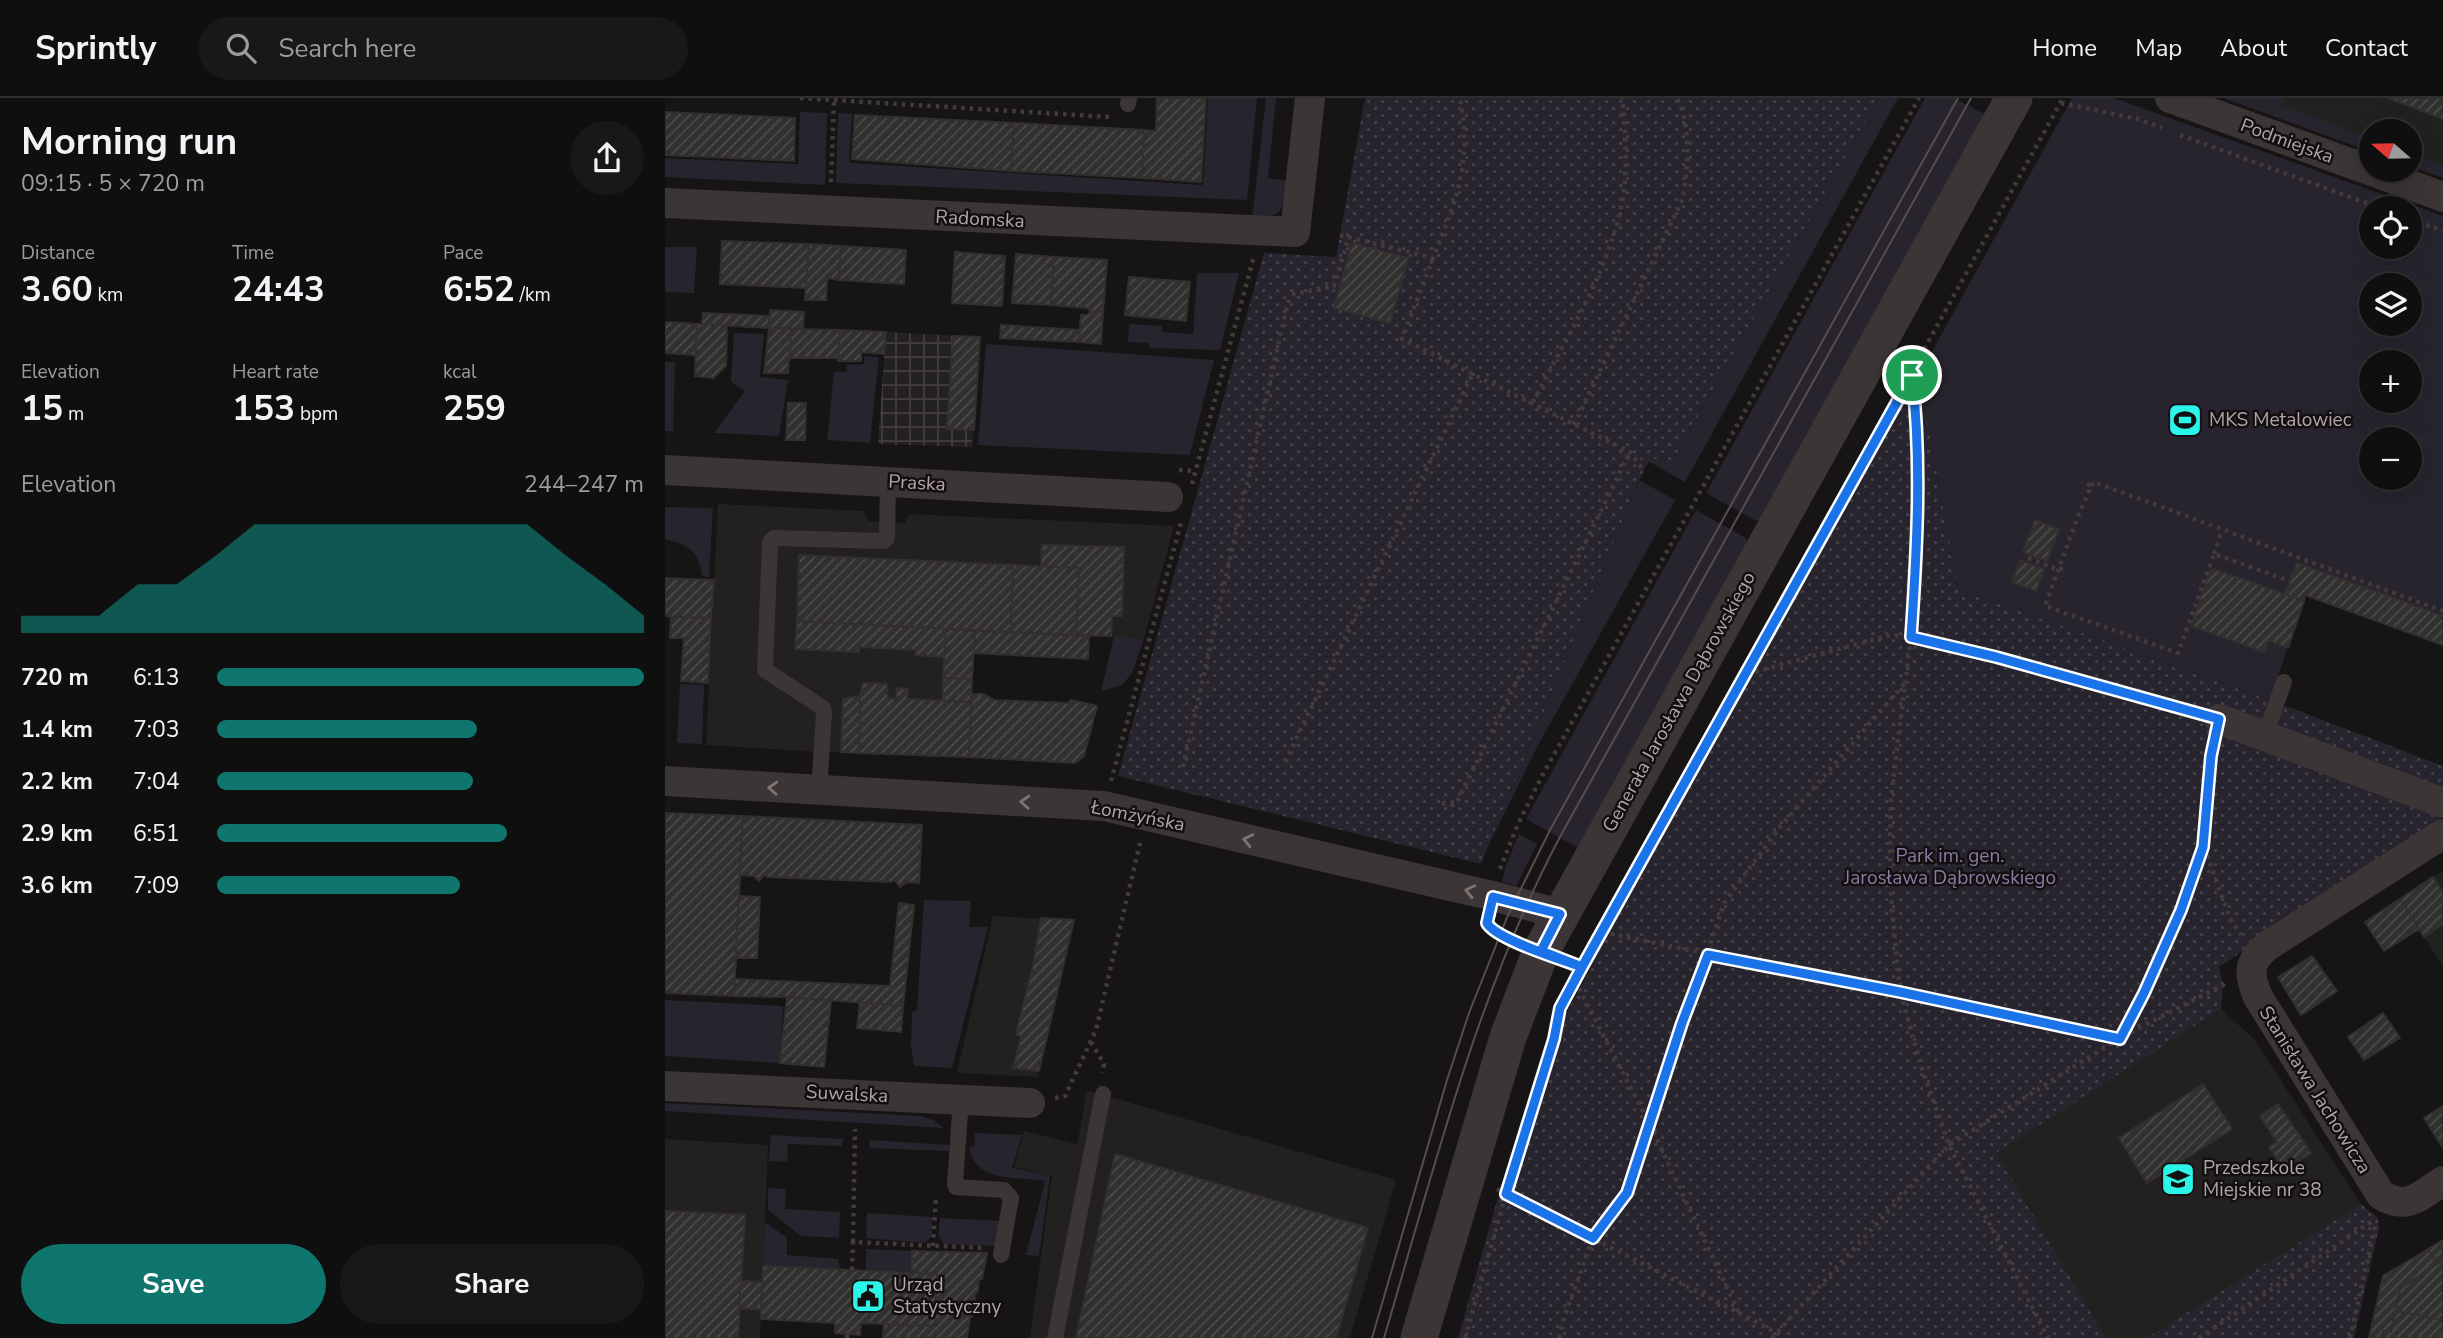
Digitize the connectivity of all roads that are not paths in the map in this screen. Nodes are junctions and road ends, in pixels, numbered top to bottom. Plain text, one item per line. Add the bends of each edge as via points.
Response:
1 (1310, 98) edge
2 (2014, 98) edge
3 (2170, 98) edge
4 (2443, 197) edge
5 (665, 204) edge
6 (665, 470) edge
7 (888, 482) junction
8 (1168, 497) dead end
9 (2284, 682) dead end
10 (2219, 719) road end
11 (2265, 735) junction
12 (665, 781) edge
13 (819, 790) junction
14 (2443, 803) edge
15 (2443, 834) edge
16 (1560, 914) junction
17 (665, 1086) edge
18 (1103, 1094) road end
19 (961, 1099) junction
20 (1030, 1103) dead end
21 (2443, 1181) edge
22 (1001, 1252) road end
23 (1055, 1338) edge
24 (1419, 1338) edge

1 - 5 street, Radomska via 1295,232
2 - 16 street, Generała Jarosława Dąbrowskiego
3 - 4 street, Podmiejska
6 - 7 street, Praska
7 - 8 street, Praska
7 - 13 lane via 884,541 774,538 770,542 765,670 823,708
9 - 11 lane
10 - 11 street
11 - 14 street
13 -> 12 street, Łomżyńska
16 -> 13 street, Łomżyńska via 1104,806
15 - 21 street, Stanisława Jachowicza via 2266,947 2252,963 2258,998 2381,1195 2394,1203 2410,1202
16 - 24 street, Generała Jarosława Dąbrowskiego via 1508,1037
17 - 19 street, Suwalska
18 - 23 lane
19 - 20 street, Suwalska
19 - 22 lane via 955,1184 1008,1193 1011,1198

